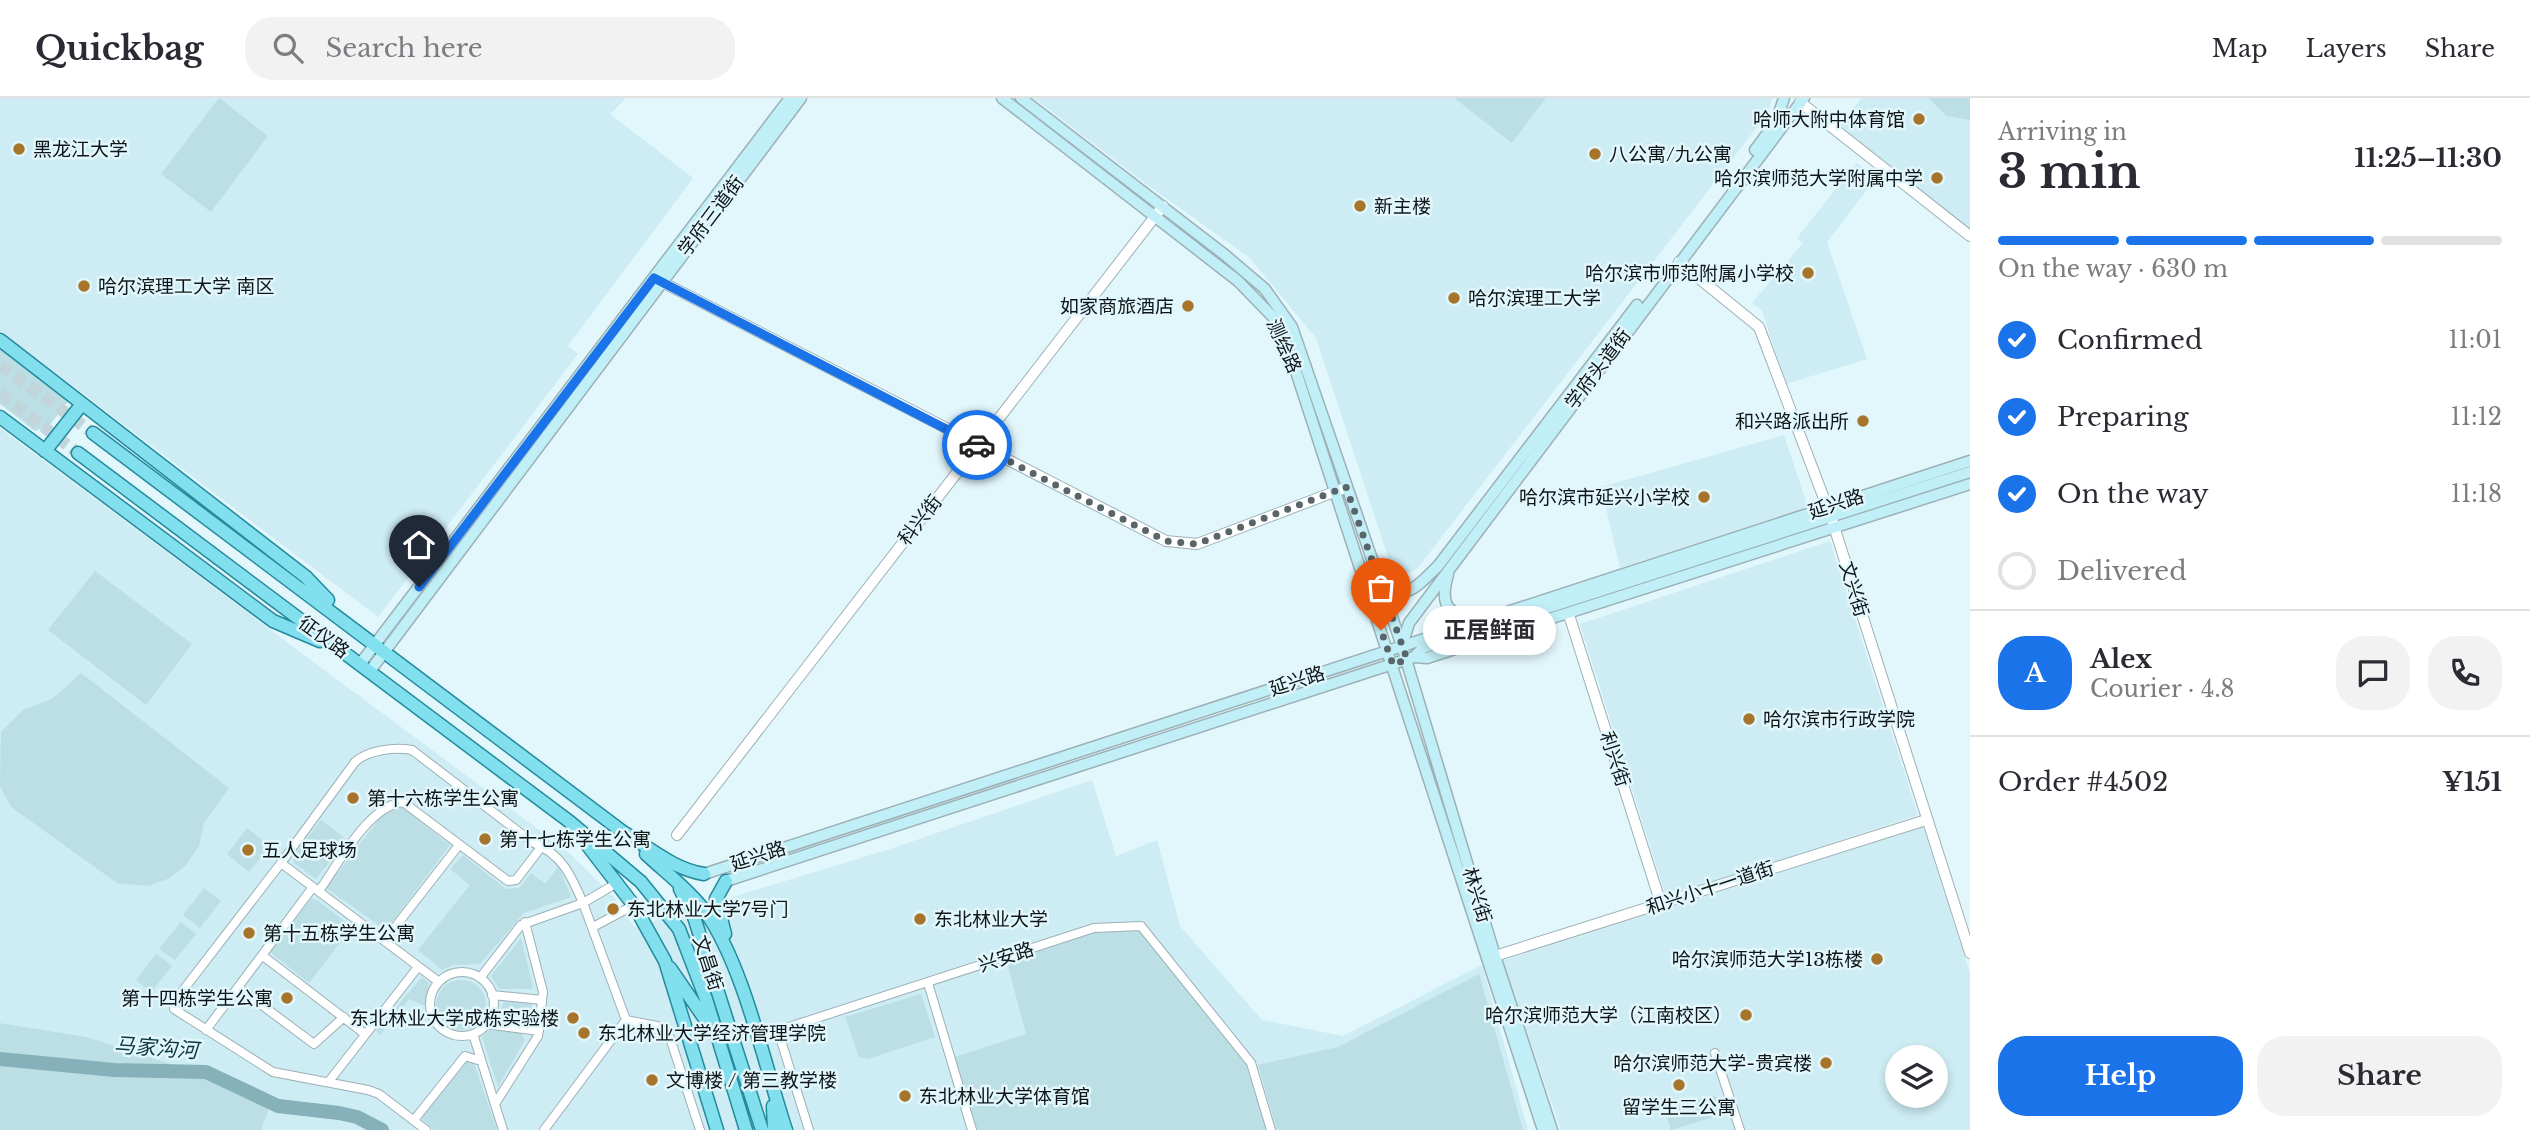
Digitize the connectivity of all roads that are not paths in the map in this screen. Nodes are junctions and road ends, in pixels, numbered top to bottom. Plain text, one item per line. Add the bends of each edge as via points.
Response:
1 (790, 98) edge
2 (801, 98) edge
3 (1002, 98) edge
4 (1021, 98) edge
5 (1784, 98) edge
6 (1802, 100) edge
7 (1163, 206) junction
8 (1155, 216) junction
9 (1970, 236) edge
10 (1679, 262) junction
11 (658, 280) junction
12 (0, 340) edge
13 (82, 404) junction
14 (0, 417) edge
15 (93, 433) tunnel mouth
16 (978, 446) junction
17 (45, 451) junction
18 (78, 453) tunnel mouth
19 (1970, 461) edge
20 (1970, 472) edge
21 (1970, 484) edge
22 (1341, 489) junction
23 (1831, 517) junction
24 (1454, 561) junction
25 (1379, 580) junction
26 (1569, 615) junction
27 (1478, 621) junction
28 (355, 628) junction
29 (1402, 646) junction
30 (380, 648) junction
31 (339, 649) junction
32 (1388, 651) junction
33 (1410, 658) junction
34 (1393, 665) junction
35 (365, 668) junction
36 (1926, 820) junction
37 (570, 822) junction
38 (623, 832) junction
39 (677, 835) dead end
40 (459, 845) junction
41 (542, 846) junction
42 (281, 863) junction
43 (704, 874) joint
44 (673, 879) junction
45 (726, 881) joint
46 (617, 883) junction
47 (316, 889) junction
48 (583, 903) junction
49 (1661, 904) junction
50 (634, 905) junction
51 (525, 922) junction
52 (593, 928) junction
53 (385, 940) junction
54 (1970, 953) edge
55 (262, 956) junction
56 (1495, 956) junction
57 (666, 962) junction
58 (418, 967) junction
59 (480, 978) junction
60 (439, 982) junction
61 (928, 983) junction
62 (239, 988) junction
63 (492, 995) junction
64 (542, 1000) junction
65 (344, 1017) junction
66 (626, 1020) junction
67 (486, 1024) junction
68 (753, 1024) junction
69 (206, 1030) junction
70 (539, 1031) junction
71 (778, 1031) junction
72 (365, 1034) junction
73 (473, 1034) junction
74 (716, 1036) junction
75 (758, 1037) junction
76 (1714, 1054) dead end
77 (481, 1061) junction
78 (330, 1080) junction
79 (772, 1086) junction
80 (495, 1104) junction
81 (414, 1120) junction
82 (426, 1130) edge
83 (503, 1130) edge
84 (544, 1130) edge
85 (700, 1130) edge
86 (717, 1130) edge
87 (746, 1130) edge
88 (762, 1130) edge
89 (774, 1130) edge
90 (786, 1130) edge
91 (809, 1130) edge
92 (972, 1130) edge
93 (1271, 1130) edge
94 (1543, 1130) edge
95 (1552, 1130) edge
96 (1740, 1130) edge

1 - 11 main road, 学府三道街
2 - 11 main road, 学府三道街
3 - 8 main road, 测绘路
4 - 7 main road, 测绘路
5 - 25 main road, 学府头道街 via 1776,122 1438,566 1402,593
6 - 9 street
6 - 10 main road, 学府头道街
7 - 8 street, 科兴街
7 - 22 main road, 测绘路 via 1251,276 1284,313 1307,363
8 - 16 street, 科兴街
8 - 22 main road, 测绘路 via 1238,281 1273,317
10 - 23 street, 文兴街 via 1759,327
10 - 24 main road, 学府头道街
11 - 16 street
11 - 30 main road, 学府三道街
12 - 13 main road
13 - 17 main road
13 - 28 main road via 306,577
14 - 17 main road
15 - 28 main road
16 - 22 street via 1180,544 1197,544
16 - 39 street, 科兴街
17 - 31 main road via 273,621
18 - 31 main road, 征仪路
19 - 23 main road, 延兴路
20 - 23 main road
21 - 23 main road, 延兴路
22 - 25 main road, 测绘路
22 - 32 main road, 测绘路
23 - 26 main road, 延兴路
23 - 27 main road, 延兴路
23 - 33 main road via 1423,648
23 - 36 street, 文兴街
24 - 27 main road via 1445,585 1446,603 1453,614
24 - 29 main road, 学府头道街 via 1409,623
25 - 29 main road, 测绘路
26 - 33 main road, 延兴路 via 1427,658
26 - 49 street, 利兴街
27 - 29 main road, 延兴路
28 - 30 main road
29 - 32 main road, 延兴路
29 - 33 main road, 测绘路
30 - 35 main road, 学府三道街
30 - 38 main road
31 - 35 main road, 征仪路
32 - 34 main road, 测绘路
32 - 43 main road, 延兴路
33 - 34 main road, 延兴路
33 - 56 main road, 林兴街
34 - 45 main road, 延兴路
34 - 94 main road, 林兴街
35 - 37 main road, 征仪路
36 - 49 street, 和兴小十一道街
36 - 54 street, 文兴街
37 - 46 main road
37 - 74 main road, 文昌街 via 641,882 670,914 687,947
38 - 43 main road via 675,865
38 - 44 main road
40 - 41 street via 508,881 516,880
40 - 47 street via 403,802 389,804 374,815
40 - 53 street
41 - 42 street via 412,750 403,749 364,754 355,762
41 - 48 street via 562,861
42 - 47 street
42 - 69 street via 174,1002 174,1009
44 - 68 main road via 716,929
44 - 88 main road, 文昌街 via 694,917
45 - 68 main road via 718,892 716,907
46 - 48 street
46 - 50 main road
47 - 53 street
47 - 55 street
48 - 51 street
48 - 52 street
49 - 56 street, 和兴小十一道街
50 - 52 street
50 - 57 main road
51 - 59 street
51 - 64 street
52 - 66 street
53 - 58 street
55 - 62 street
55 - 65 street
56 - 95 main road, 林兴街
57 - 74 main road
57 - 86 main road
58 - 60 street
58 - 72 street
59 - 60 street via 454,973
59 - 63 street
60 - 73 street via 430,1002 435,1022 452,1034
61 - 71 street, 兴安路
61 - 92 street
61 - 93 street, 兴安路 via 1094,928 1141,926 1251,1063
62 - 65 street via 314,1044
62 - 69 street
63 - 64 street
63 - 67 street
64 - 70 street
65 - 72 street
66 - 84 street
66 - 85 street via 657,1026 670,1038
67 - 70 street
67 - 73 street
68 - 75 main road
69 - 78 street via 273,1072
70 - 80 street
71 - 75 street, 兴安路
71 - 91 street
72 - 78 street
73 - 77 street
74 - 87 main road, 文昌街
75 - 79 main road
76 - 96 street
77 - 80 street
77 - 81 street via 464,1056
78 - 81 street via 379,1094
79 - 89 main road
79 - 90 main road
80 - 83 street
81 - 82 street

